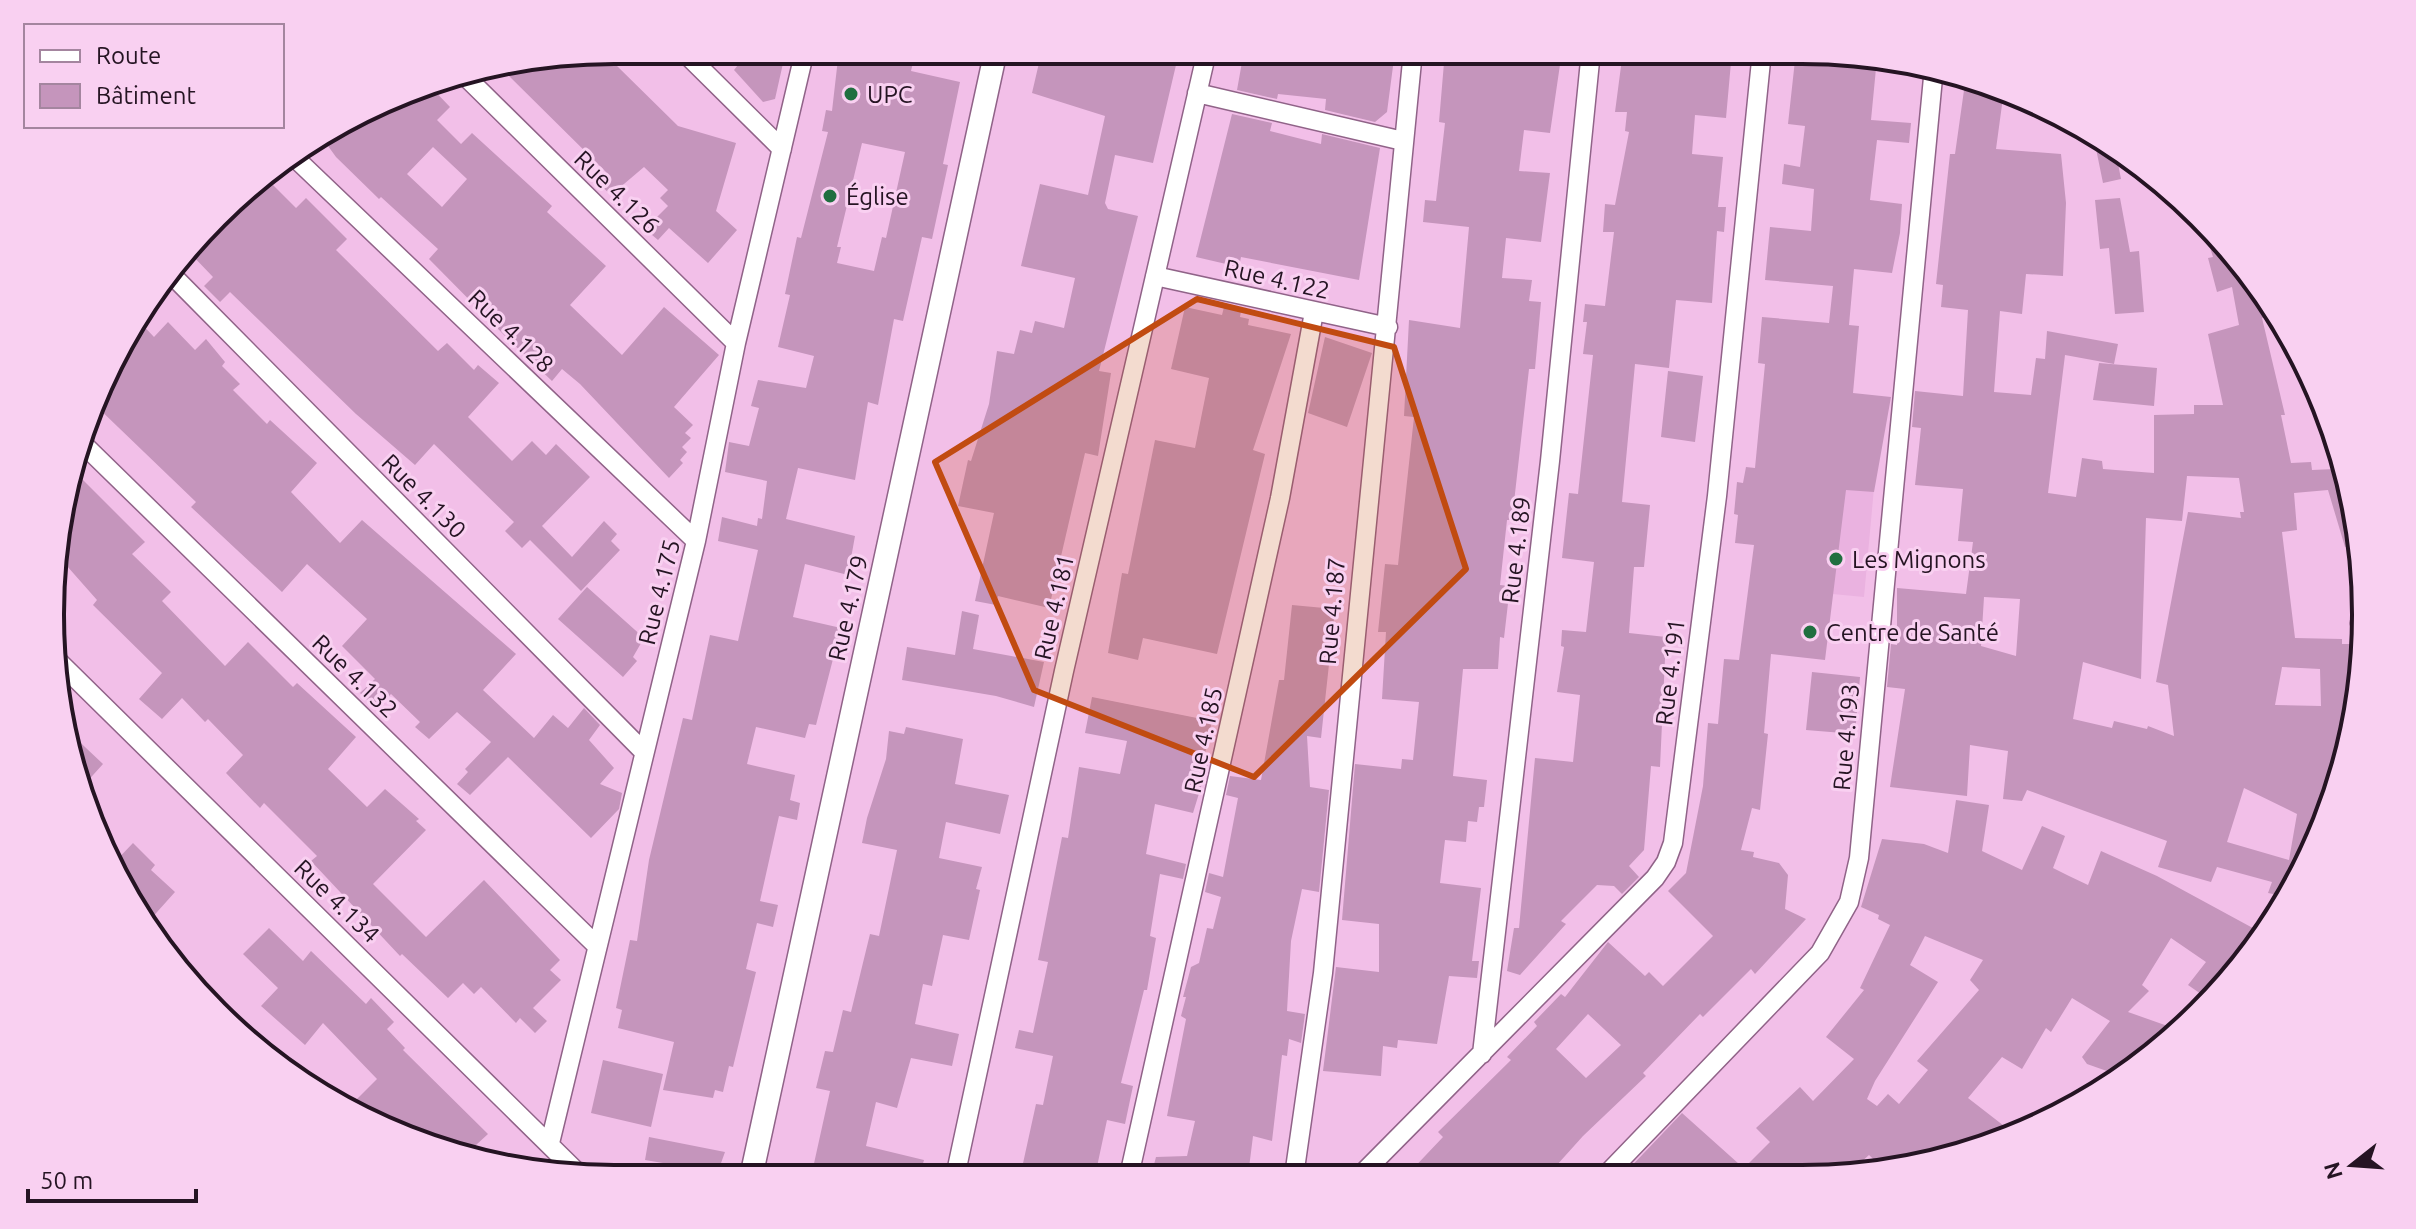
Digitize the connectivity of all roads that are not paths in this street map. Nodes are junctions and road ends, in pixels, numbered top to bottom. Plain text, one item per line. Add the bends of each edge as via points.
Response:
1 (696, 64) edge
2 (802, 64) edge
3 (993, 64) edge
4 (1204, 64) edge
5 (1412, 64) edge
6 (1590, 64) edge
7 (1761, 64) edge
8 (1933, 80) edge
9 (472, 83) edge
10 (1197, 93) junction
11 (1403, 141) junction
12 (782, 149) junction
13 (300, 163) edge
14 (1155, 276) junction
15 (177, 280) edge
16 (1314, 312) junction
17 (1388, 327) junction
18 (736, 343) junction
19 (89, 450) edge
20 (696, 541) junction
21 (67, 670) edge
22 (644, 752) junction
23 (597, 946) junction
24 (1482, 1054) junction
25 (550, 1143) junction
26 (569, 1163) edge
27 (754, 1165) edge
28 (958, 1165) edge
29 (1131, 1165) edge
30 (1296, 1165) edge
31 (1371, 1165) edge
32 (1616, 1165) edge

1 - 12 street
2 - 12 street, Rue 4.175
3 - 27 street, Rue 4.179
4 - 10 street, Rue 4.181
5 - 11 street, Rue 4.187
6 - 24 street, Rue 4.189
7 - 24 street, Rue 4.191 via 1717,496 1673,843 1655,878
8 - 32 street, Rue 4.193 via 1859,858 1849,902 1820,953
9 - 18 street, Rue 4.126
10 - 11 street
10 - 14 street, Rue 4.181
11 - 17 street, Rue 4.187
12 - 18 street, Rue 4.175
13 - 20 street, Rue 4.128
14 - 16 street, Rue 4.122
14 - 28 street, Rue 4.181
15 - 22 street, Rue 4.130
16 - 17 street, Rue 4.122
16 - 29 street, Rue 4.185 via 1277,513
17 - 30 street, Rue 4.187 via 1323,973
18 - 20 street, Rue 4.175
19 - 23 street, Rue 4.132
20 - 22 street, Rue 4.175
21 - 25 street, Rue 4.134
22 - 23 street, Rue 4.175
23 - 25 street, Rue 4.175
24 - 31 street, Rue 4.191
25 - 26 street, Rue 4.134

